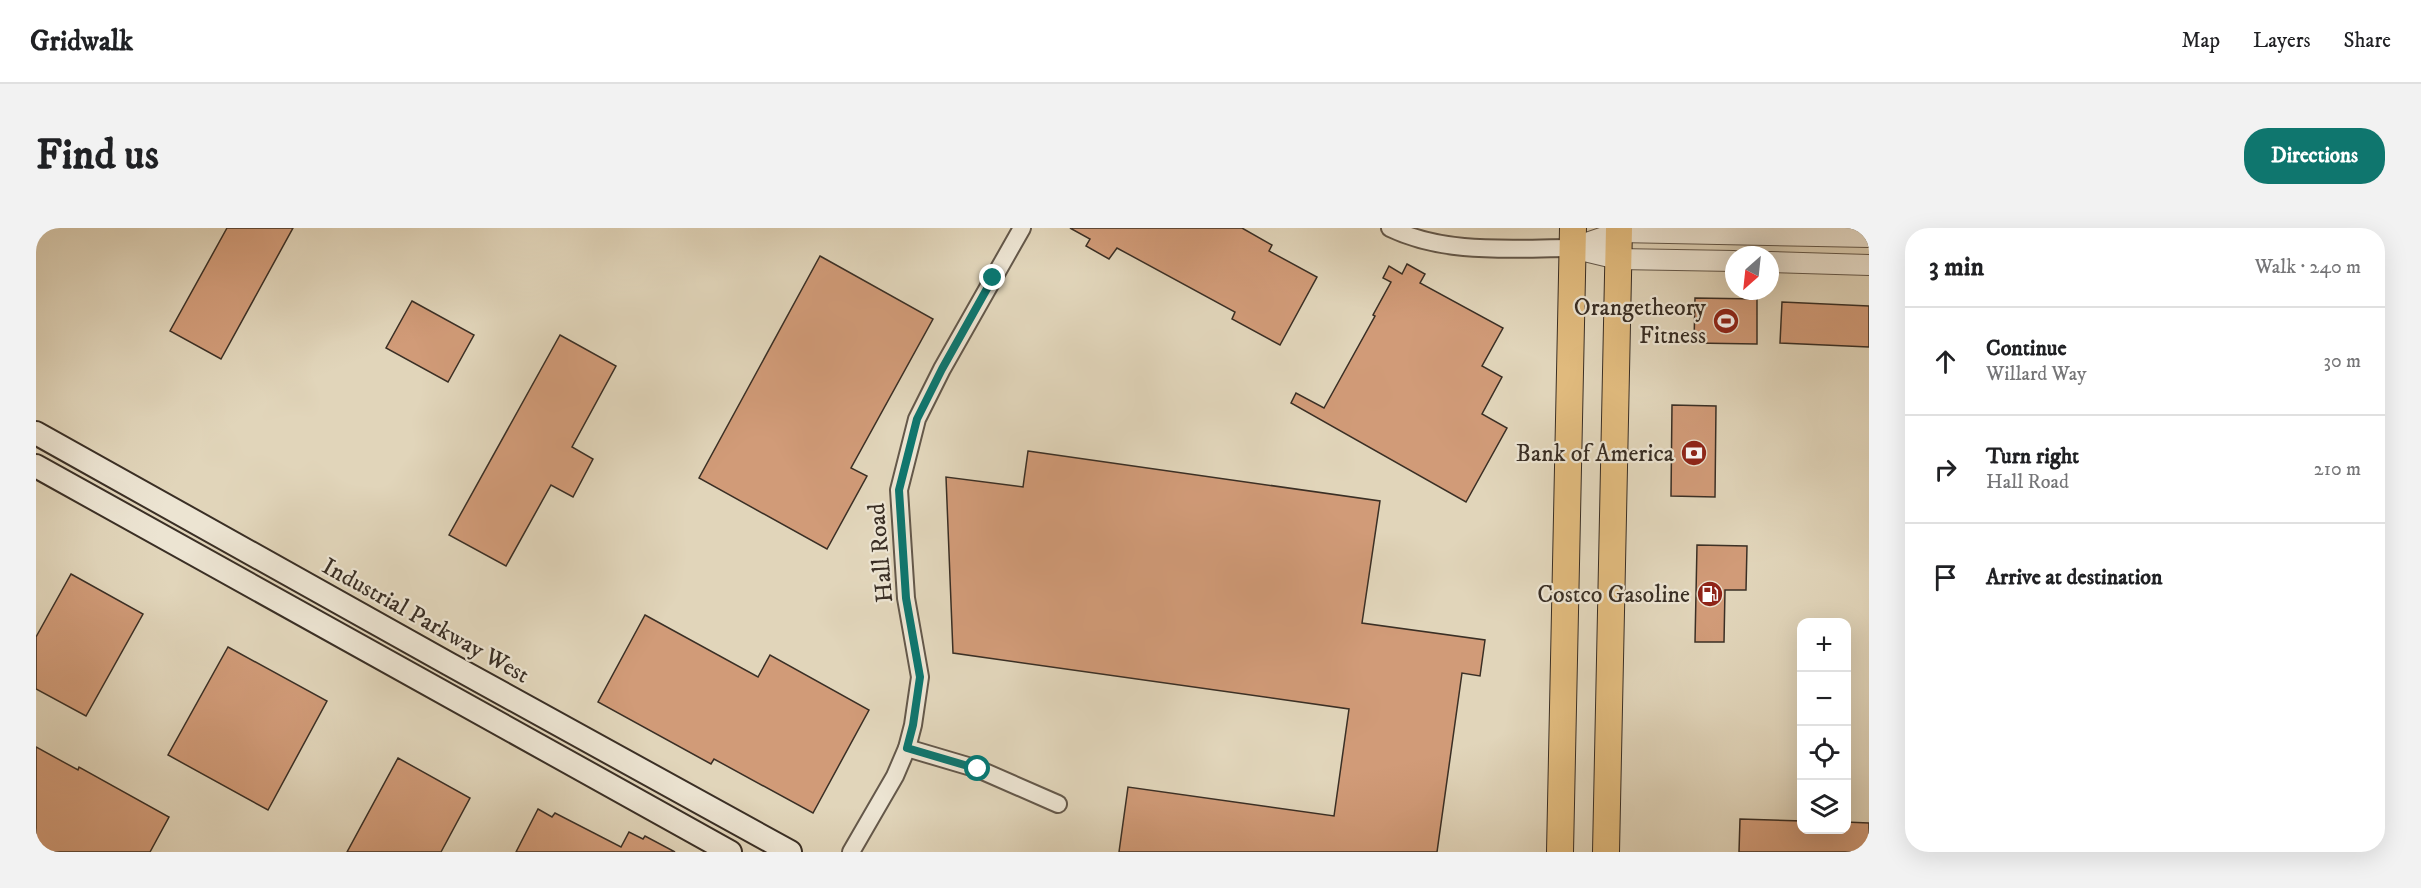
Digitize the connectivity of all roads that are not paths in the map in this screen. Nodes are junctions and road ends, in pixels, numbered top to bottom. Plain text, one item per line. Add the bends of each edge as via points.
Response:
1 (1022, 228) edge
2 (1390, 228) edge
3 (1619, 230) edge
4 (1869, 237) edge
5 (1573, 238) edge
6 (1618, 259) junction
7 (1725, 261) edge
8 (1779, 262) edge
9 (1869, 265) edge
10 (36, 433) edge
11 (36, 466) edge
12 (324, 594) junction
13 (312, 618) junction
14 (907, 748) junction
15 (1059, 804) dead end
16 (730, 852) edge
17 (790, 852) edge
18 (852, 852) edge
19 (1560, 852) edge
20 (1606, 852) edge

1 - 14 street, Hall Road via 917,419 899,490 906,598 920,677
2 - 5 street via 1447,245 1486,249
3 - 4 street
3 - 5 street
3 - 6 main road
5 - 6 street
5 - 19 main road
6 - 7 street
6 - 20 main road
8 - 9 street
10 - 12 main road, Industrial Parkway West
11 - 13 main road
12 - 13 main road
12 - 17 main road, Industrial Parkway West
13 - 16 main road
14 - 15 street via 978,769
14 - 18 street, Hall Road

